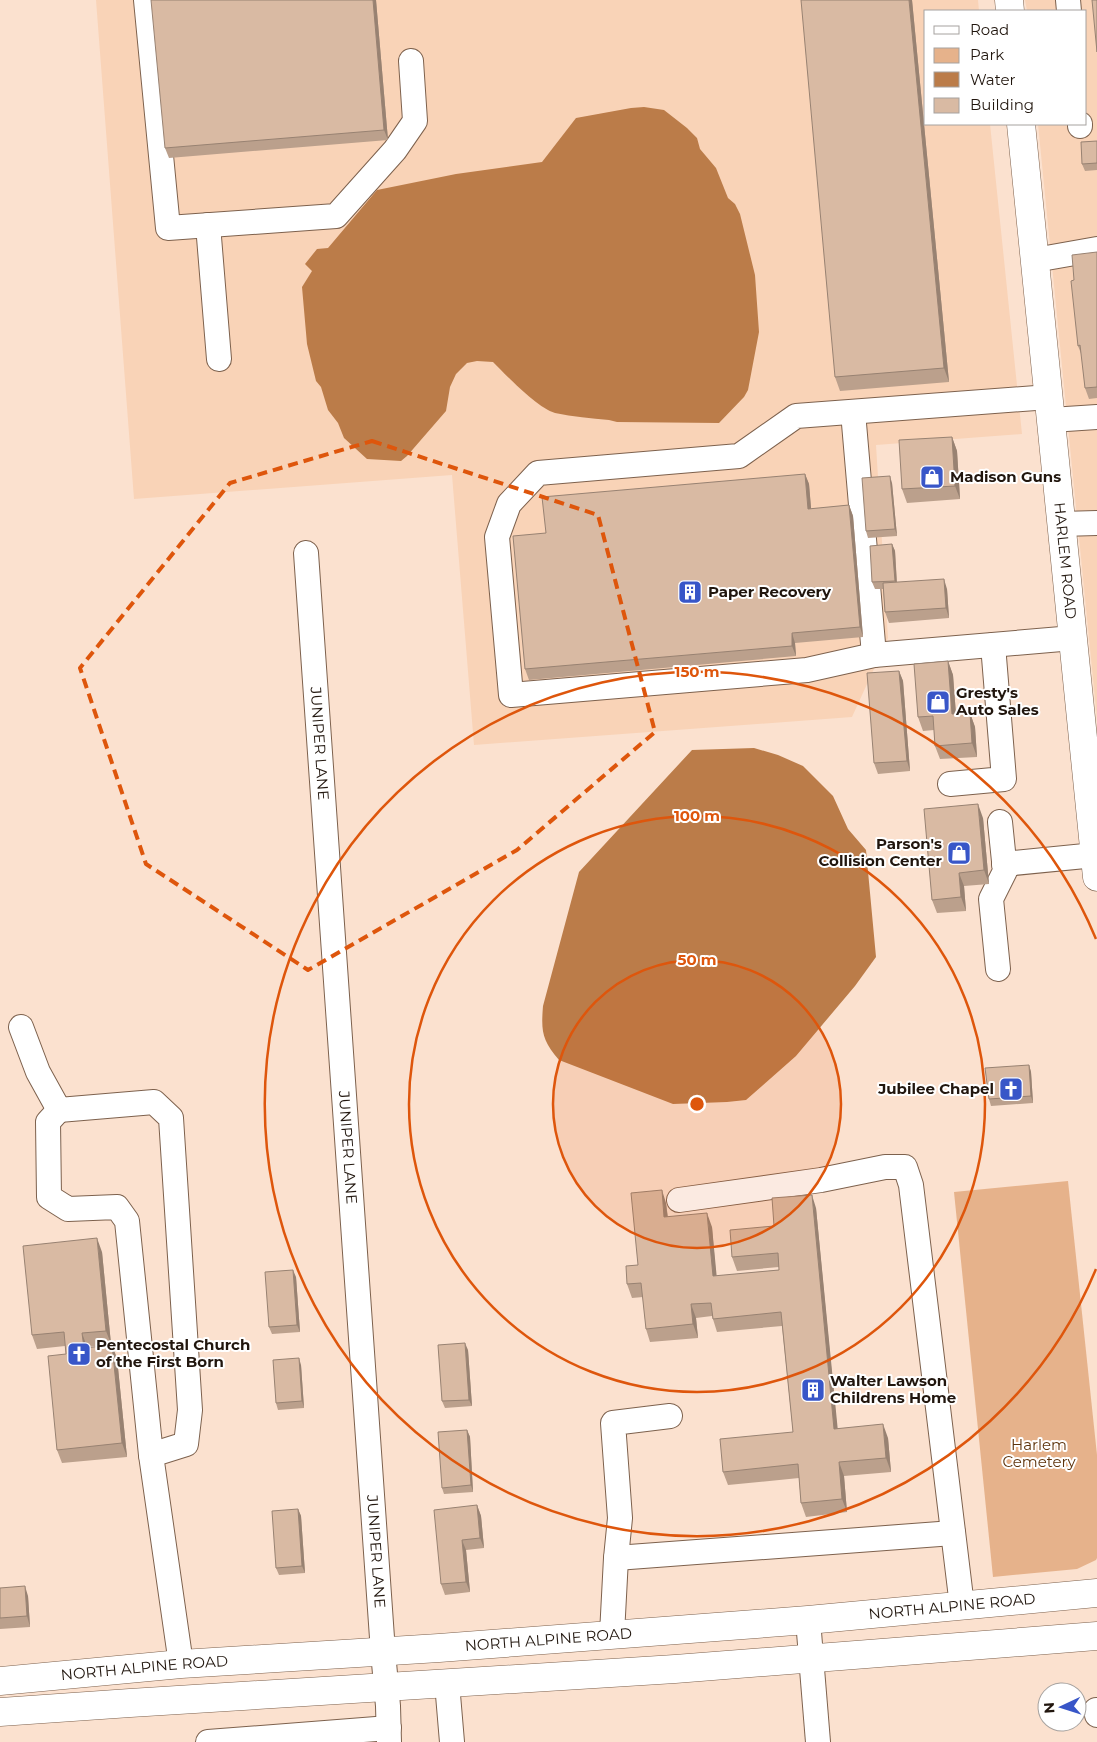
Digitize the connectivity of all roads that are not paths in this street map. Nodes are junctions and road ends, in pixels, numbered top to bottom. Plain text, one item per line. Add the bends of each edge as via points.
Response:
1 (146, 0) edge
2 (411, 61) dead end
3 (1022, 125) edge
4 (208, 225) junction
5 (1097, 249) edge
6 (1035, 260) junction
7 (219, 359) dead end
8 (1050, 409) junction
9 (852, 412) junction
10 (1097, 417) edge
11 (1097, 523) edge
12 (1061, 524) junction
13 (306, 554) dead end
14 (1073, 638) junction
15 (993, 645) junction
16 (874, 655) junction
17 (950, 784) dead end
18 (1000, 822) dead end
19 (1095, 853) edge
20 (1004, 864) junction
21 (998, 969) dead end
22 (21, 1027) dead end
23 (59, 1110) junction
24 (679, 1200) dead end
25 (670, 1416) dead end
26 (151, 1455) junction
27 (953, 1533) junction
28 (616, 1558) junction
29 (1097, 1593) edge
30 (962, 1606) junction
31 (808, 1620) junction
32 (612, 1634) junction
33 (1097, 1636) edge
34 (383, 1652) junction
35 (811, 1658) junction
36 (181, 1664) junction
37 (0, 1681) edge
38 (447, 1683) junction
39 (386, 1687) junction
40 (0, 1712) edge
41 (389, 1735) edge
42 (208, 1742) edge
43 (452, 1742) edge
44 (818, 1742) edge

1 - 4 street via 168,228
2 - 4 street via 415,121 395,150 336,216
3 - 6 main road, HARLEM ROAD
4 - 7 street
5 - 6 street
6 - 8 main road, HARLEM ROAD
8 - 9 street
8 - 10 street
8 - 12 main road, HARLEM ROAD
9 - 16 street
9 - 16 street via 796,416 739,456 538,473 509,504 497,537 511,696 807,670
11 - 12 street
12 - 14 main road, HARLEM ROAD
13 - 34 street, JUNIPER LANE
14 - 15 street
14 - 19 main road, HARLEM ROAD
15 - 16 street
15 - 17 street via 1004,779
18 - 20 street
19 - 20 street
20 - 21 street via 1005,871 991,899
22 - 23 street via 38,1072
23 - 26 street via 48,1122 48,1197 68,1209 116,1207 127,1221
23 - 26 street via 154,1102 171,1118 190,1410 186,1444
24 - 27 street via 821,1180 885,1167 905,1167 911,1185
25 - 28 street via 613,1423 620,1518
26 - 36 street
27 - 28 street
27 - 30 street
28 - 32 street
29 - 30 main road, NORTH ALPINE ROAD
30 - 31 main road, NORTH ALPINE ROAD
31 - 32 main road, NORTH ALPINE ROAD
31 - 35 street
32 - 34 main road, NORTH ALPINE ROAD
33 - 35 main road, NORTH ALPINE ROAD
34 - 36 main road, NORTH ALPINE ROAD
34 - 39 street, JUNIPER LANE
35 - 38 main road, NORTH ALPINE ROAD
35 - 44 street
36 - 37 main road, NORTH ALPINE ROAD
38 - 39 main road, NORTH ALPINE ROAD
38 - 43 street
39 - 40 main road, NORTH ALPINE ROAD
39 - 41 street, JUNIPER LANE
41 - 42 street

